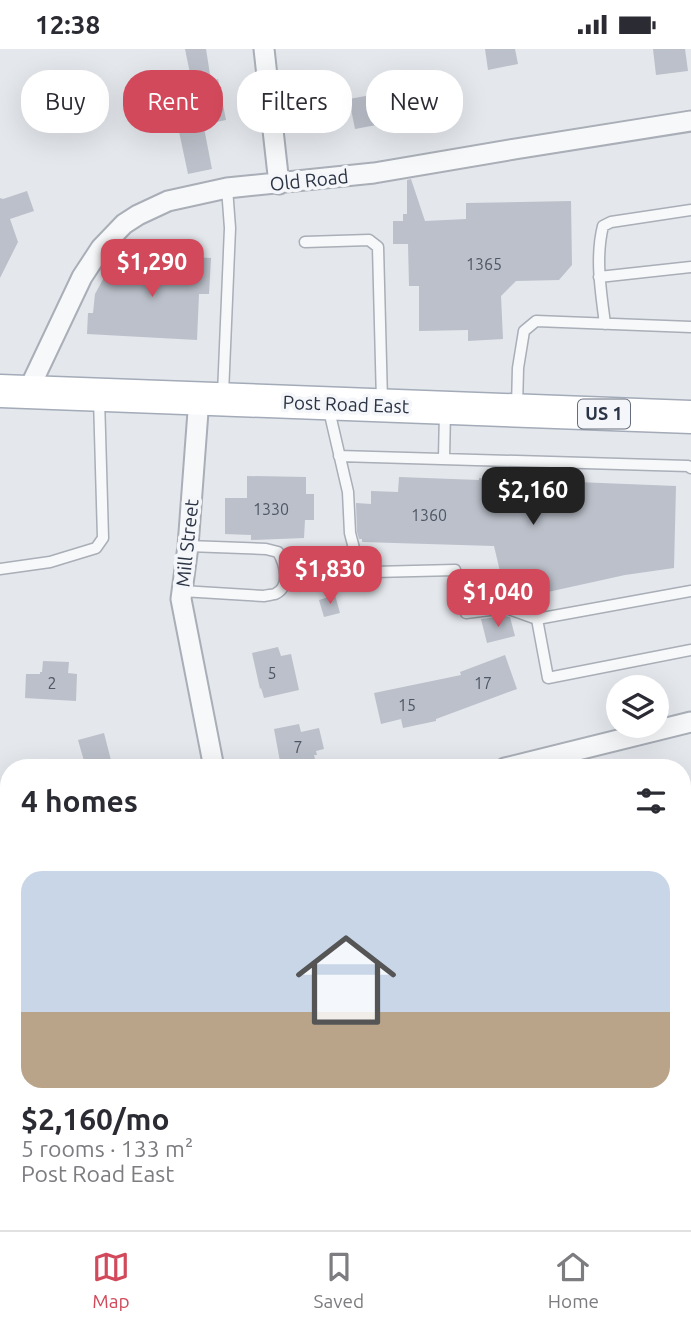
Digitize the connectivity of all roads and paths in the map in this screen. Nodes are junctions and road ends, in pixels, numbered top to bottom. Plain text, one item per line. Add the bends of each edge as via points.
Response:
1 (264, 49) edge
2 (691, 121) edge
3 (279, 184) junction
4 (227, 188) junction
5 (691, 211) edge
6 (305, 242) dead end
7 (691, 267) edge
8 (599, 277) junction
9 (605, 324) junction
10 (691, 327) edge
11 (14, 391) edge
12 (99, 394) junction
13 (211, 399) junction
14 (327, 403) junction
15 (383, 405) junction
16 (445, 407) junction
17 (517, 411) junction
18 (691, 417) edge
19 (339, 456) junction
20 (444, 458) junction
21 (691, 468) edge
22 (188, 546) junction
23 (0, 569) edge
24 (182, 591) junction
25 (691, 591) edge
26 (537, 619) junction
27 (691, 650) edge
28 (691, 722) edge
29 (212, 759) edge
30 (541, 759) edge

1 - 3 street
2 - 3 street, Old Road
3 - 4 street, Old Road
4 - 11 street, Old Road via 168,201 124,224 95,256
4 - 13 lane via 230,228
5 - 8 lane via 603,226
6 - 15 lane via 369,240 378,247
7 - 8 lane
8 - 9 lane
9 - 10 lane
9 - 17 lane via 536,321 524,331
11 - 12 main road, Post Road East / US 1
12 - 13 main road, Post Road East / US 1
12 - 23 lane via 103,538 96,548 50,562
13 - 14 main road, Post Road East / US 1
13 - 22 street, Mill Street
14 - 15 main road, Post Road East / US 1
14 - 19 lane
15 - 16 main road, Post Road East / US 1
16 - 17 main road, Post Road East / US 1
16 - 20 lane
17 - 18 main road, Post Road East / US 1
19 - 20 lane
19 - 26 lane via 357,560 373,572 455,570 466,613 506,608
20 - 21 lane
22 - 24 street, Mill Street
22 - 24 lane via 278,552 285,582 276,594 264,596
24 - 29 street, Mill Street
25 - 26 lane
26 - 27 lane via 548,678
28 - 30 street

